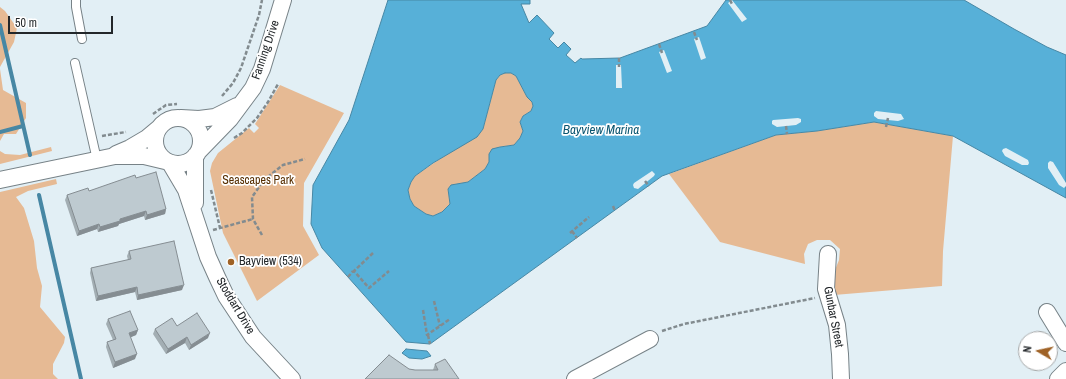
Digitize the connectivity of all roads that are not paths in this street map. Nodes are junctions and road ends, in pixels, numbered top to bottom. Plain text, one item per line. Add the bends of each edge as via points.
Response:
1 (76, 0) edge
2 (283, 0) edge
3 (82, 39) dead end
4 (75, 63) dead end
5 (246, 98) junction
6 (181, 112) junction
7 (154, 123) junction
8 (197, 154) junction
9 (97, 160) junction
10 (168, 162) junction
11 (0, 180) edge
12 (199, 227) junction
13 (828, 254) dead end
14 (1047, 312) dead end
15 (650, 339) road end
16 (1066, 343) edge
17 (1066, 370) edge
18 (290, 378) edge
19 (575, 379) edge
20 (840, 379) edge
21 (1058, 379) edge

1 - 3 lane
2 - 5 street, Fanning Drive via 262,69
4 - 9 lane
5 - 6 street, Fanning Drive via 232,110 214,117 199,119
5 - 8 street, Fanning Drive via 221,130
6 - 7 street via 168,120
6 - 8 street via 199,132 201,143
7 - 9 street via 147,138 130,148
7 - 10 street via 155,147 159,155
8 - 10 street via 183,164 175,165
8 - 12 street, Stoddart Drive via 194,191
9 - 10 street via 149,156
9 - 11 street
10 - 12 street, Stoddart Drive via 186,190
12 - 18 street, Stoddart Drive via 226,296 253,337
13 - 20 street, Gunbar Street via 826,289 837,325
14 - 16 street
15 - 19 street
17 - 21 street

